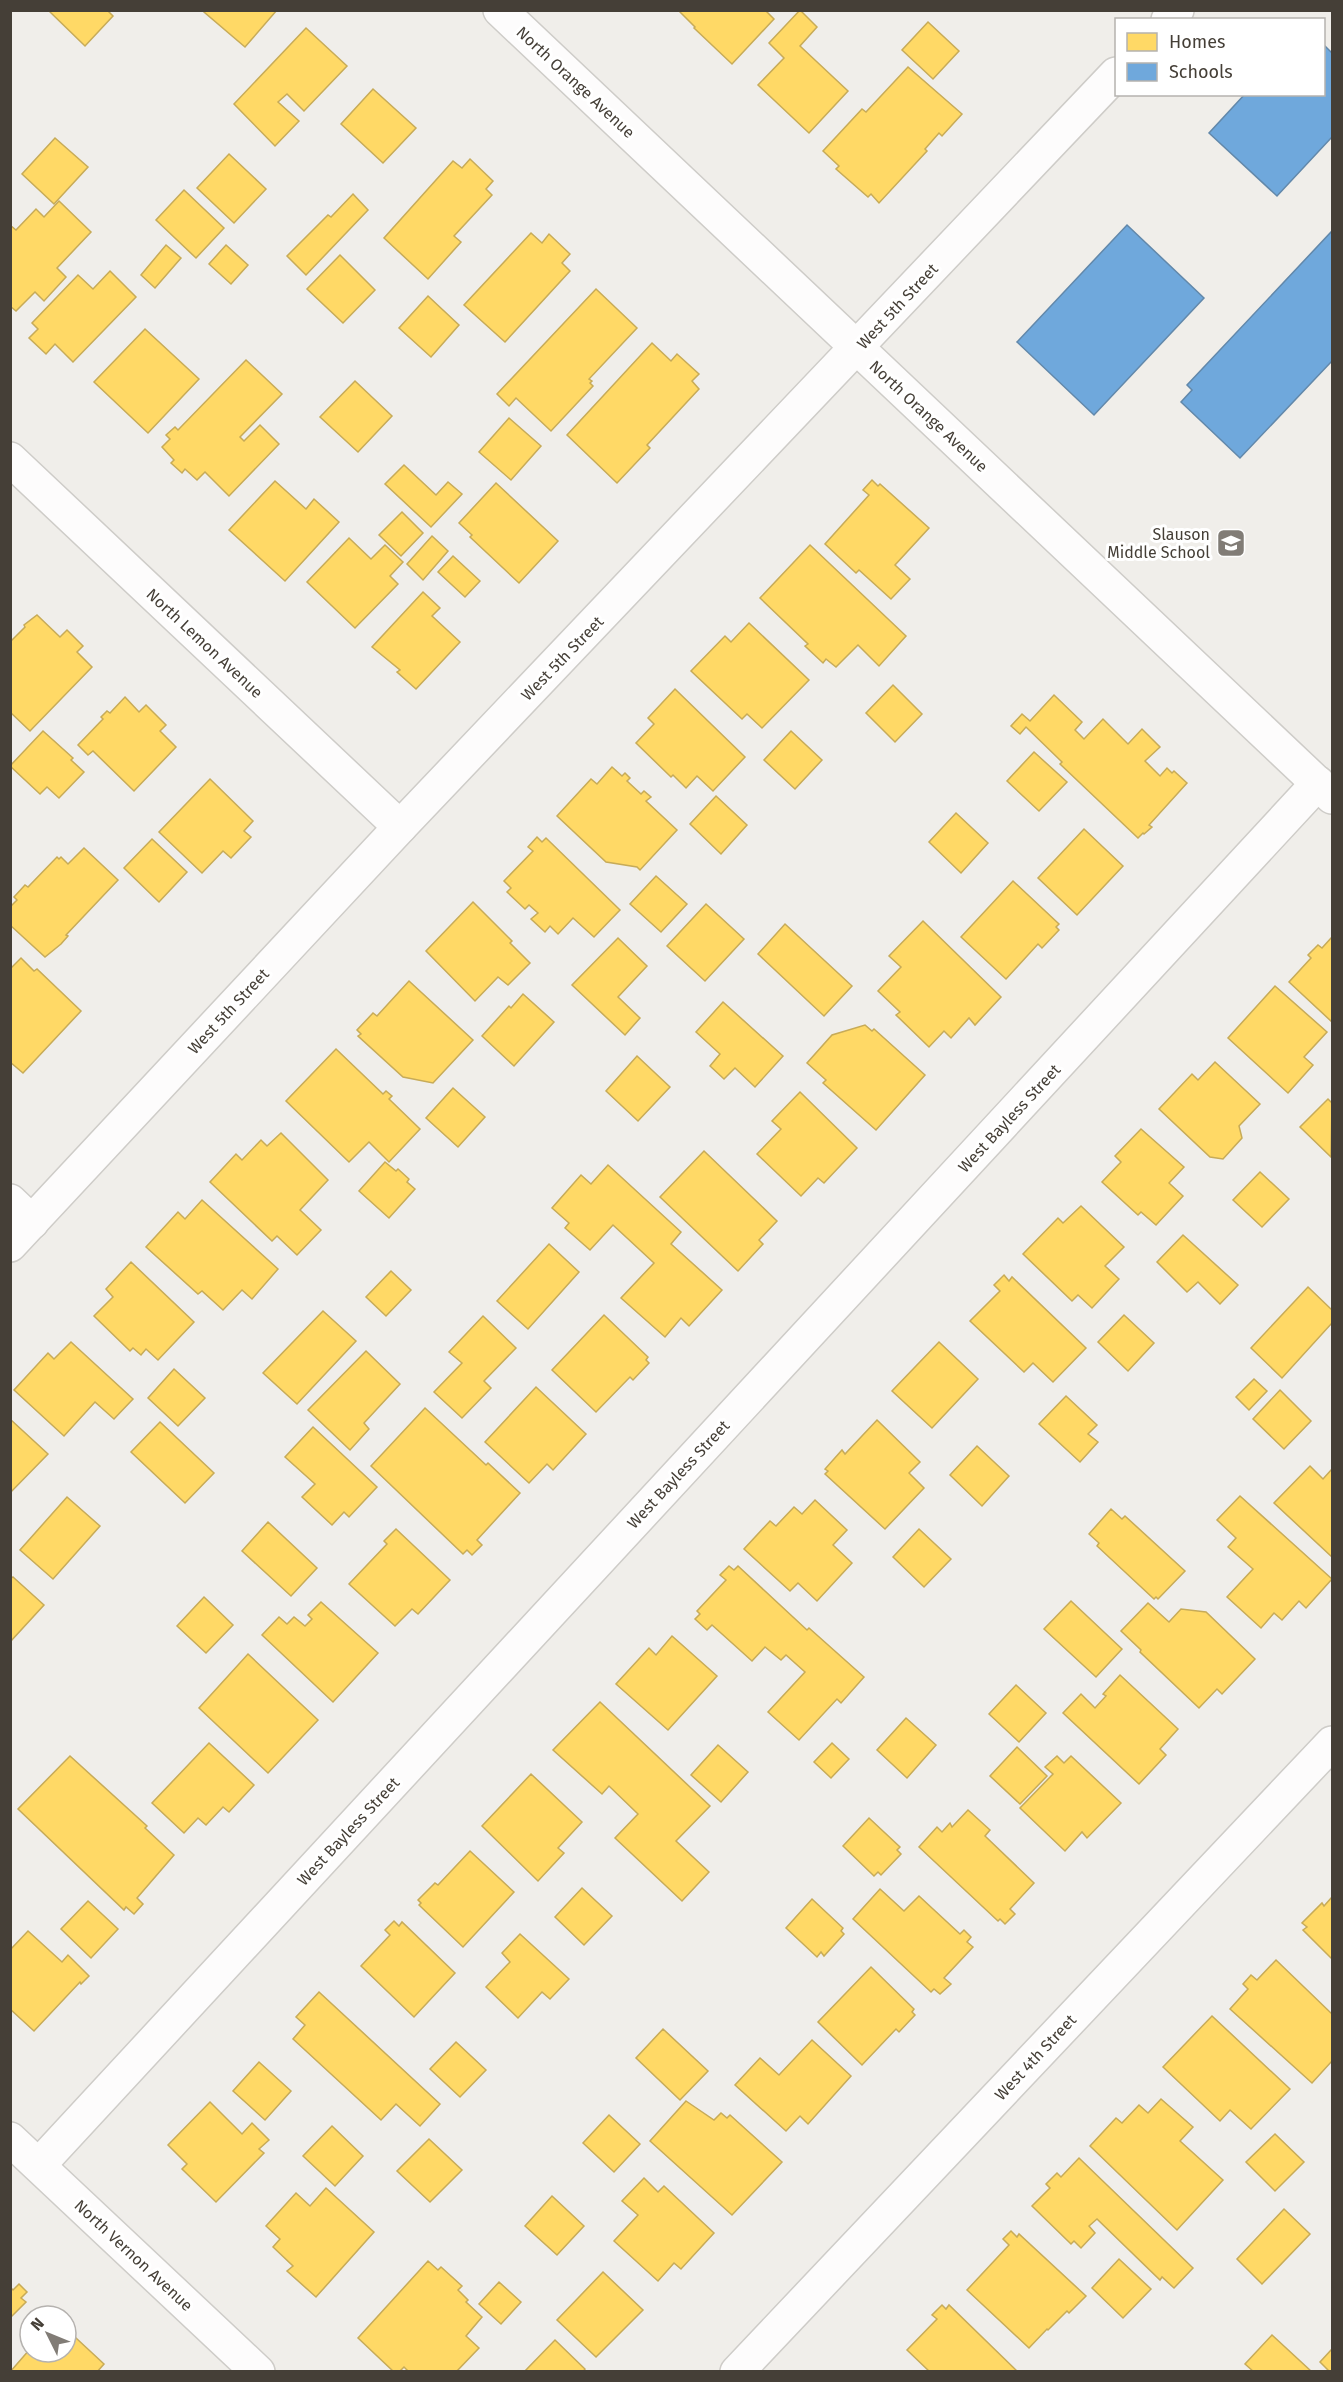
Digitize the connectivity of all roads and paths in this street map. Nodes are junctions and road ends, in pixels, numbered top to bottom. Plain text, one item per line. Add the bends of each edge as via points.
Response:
1 (500, 10) edge
2 (1115, 75) edge
3 (858, 348) junction
4 (10, 459) edge
5 (1325, 790) edge
6 (400, 828) junction
7 (18, 1223) edge
8 (1327, 1760) edge
9 (10, 2139) edge
10 (39, 2165) junction
11 (258, 2372) edge
12 (737, 2372) edge

1 - 3 street, North Orange Avenue
2 - 3 street, West 5th Street
3 - 5 street, North Orange Avenue
3 - 6 street, West 5th Street
4 - 6 street, North Lemon Avenue
5 - 10 street, West Bayless Street
6 - 7 street, West 5th Street
8 - 12 street, West 4th Street
9 - 10 street, North Vernon Avenue
10 - 11 street, North Vernon Avenue

